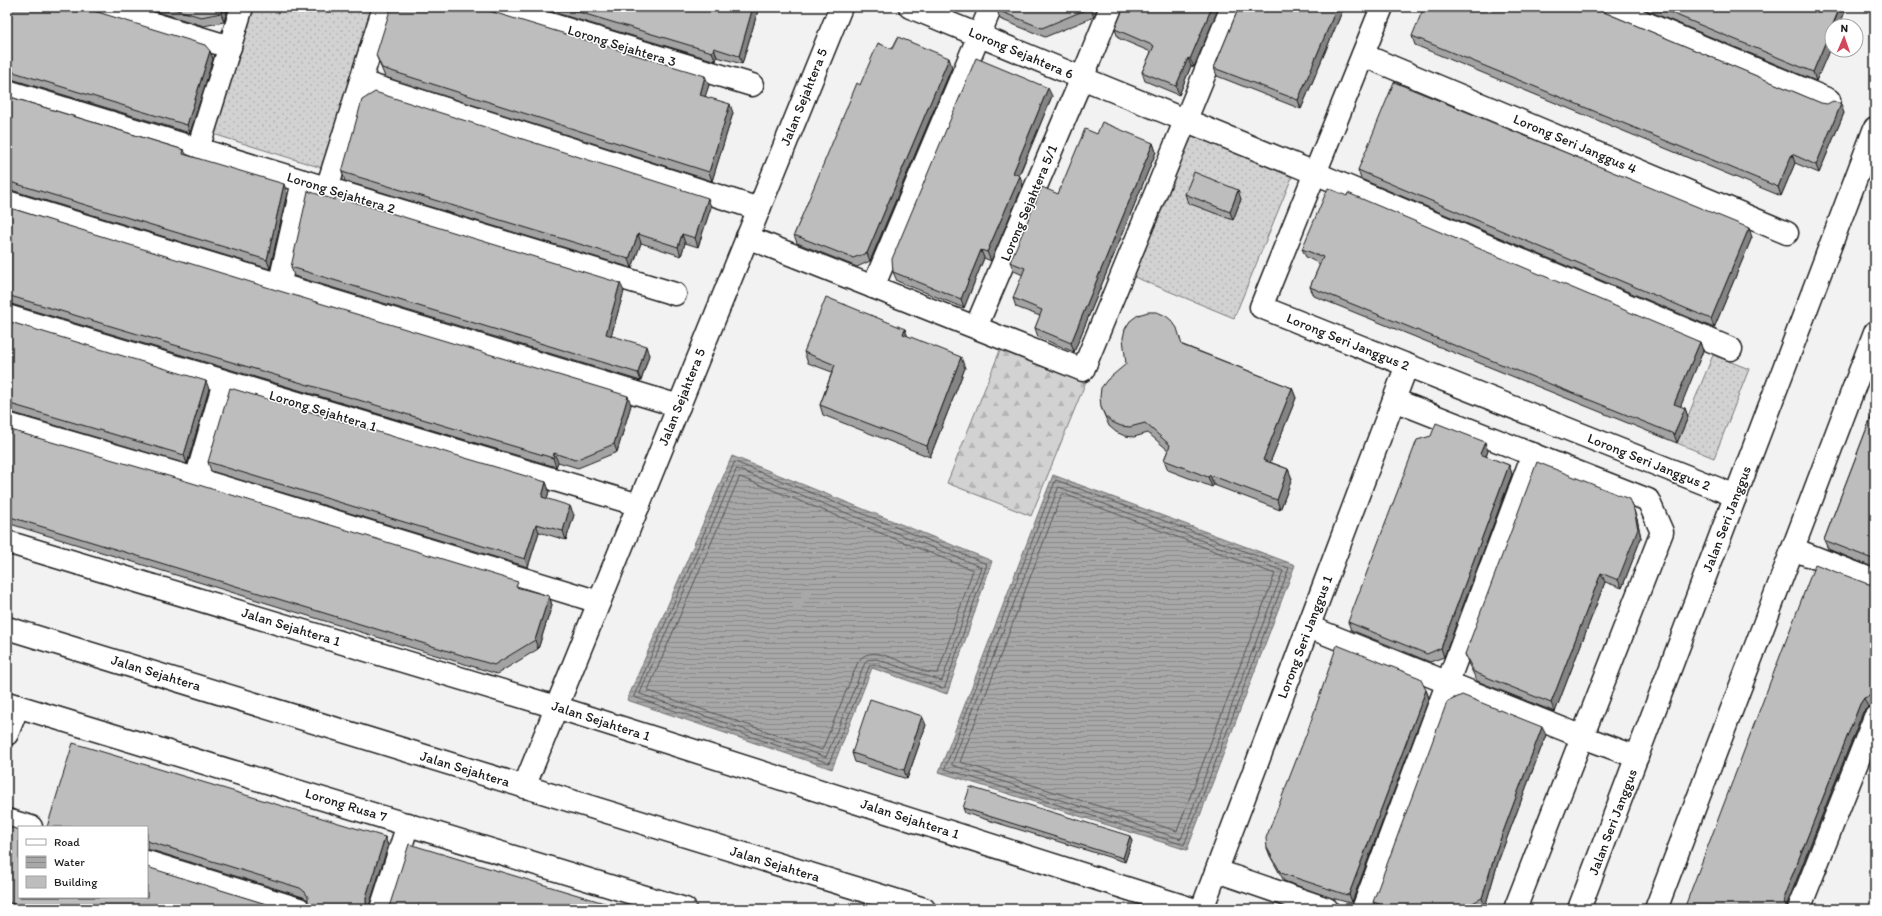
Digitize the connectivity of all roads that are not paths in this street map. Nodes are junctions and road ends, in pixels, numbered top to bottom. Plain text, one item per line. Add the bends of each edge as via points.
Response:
1 (98, 7) edge
2 (242, 7) edge
3 (384, 7) edge
4 (493, 7) edge
5 (841, 7) edge
6 (910, 7) edge
7 (991, 7) edge
8 (1111, 7) edge
9 (1232, 7) edge
10 (1382, 7) edge
11 (1608, 7) edge
12 (979, 35) junction
13 (230, 47) junction
14 (1363, 55) junction
15 (1082, 78) junction
16 (361, 82) junction
17 (752, 85) dead end
18 (7, 91) edge
19 (1829, 100) dead end
20 (1186, 120) junction
21 (1873, 140) edge
22 (198, 149) junction
23 (1315, 174) junction
24 (303, 181) junction
25 (328, 188) junction
26 (7, 202) edge
27 (759, 209) junction
28 (1787, 233) dead end
29 (747, 237) junction
30 (279, 286) junction
31 (873, 287) junction
32 (675, 294) dead end
33 (7, 316) edge
34 (976, 327) junction
35 (1875, 332) edge
36 (1731, 348) dead end
37 (1407, 365) junction
38 (224, 382) junction
39 (1394, 400) junction
40 (679, 406) junction
41 (7, 424) edge
42 (1533, 454) junction
43 (196, 479) junction
44 (1736, 496) junction
45 (639, 505) junction
46 (7, 542) edge
47 (1793, 549) junction
48 (1875, 581) edge
49 (599, 602) junction
50 (1309, 627) junction
51 (7, 628) edge
52 (1448, 683) junction
53 (13, 704) edge
54 (556, 707) junction
55 (1875, 717) edge
56 (7, 734) edge
57 (1583, 737) junction
58 (1637, 757) junction
59 (524, 787) junction
60 (7, 820) edge
61 (408, 824) junction
62 (28, 826) edge
63 (148, 862) edge
64 (1217, 871) junction
65 (299, 909) edge
66 (381, 909) edge
67 (685, 909) edge
68 (924, 909) edge
69 (1192, 909) edge
70 (1202, 909) edge
71 (1328, 909) edge
72 (1363, 909) edge
73 (1515, 909) edge
74 (1579, 909) edge
75 (1656, 909) edge
76 (1799, 909) edge

1 - 13 street
2 - 13 street
3 - 16 street
4 - 17 street, Lorong Sejahtera 3
5 - 27 street, Jalan Sejahtera 5
6 - 12 street, Lorong Sejahtera 6
7 - 12 street
8 - 15 street, Lorong Sejahtera 6
9 - 20 street
10 - 14 street, Lorong Seri Janggus 2
11 - 19 street
12 - 15 street, Lorong Sejahtera 6
12 - 31 street
13 - 22 street
14 - 23 street, Lorong Seri Janggus 2
14 - 28 street, Lorong Seri Janggus 4
15 - 20 street
15 - 34 street, Lorong Sejahtera 5/1
16 - 25 street
16 - 27 street
18 - 22 street, Lorong Sejahtera 2
20 - 23 street
20 - 34 street via 1083,370
21 - 44 street, Jalan Seri Janggus
22 - 24 street, Lorong Sejahtera 2
23 - 36 street
23 - 37 street, Lorong Seri Janggus 2 via 1261,307
24 - 25 street, Lorong Sejahtera 2
24 - 30 street
25 - 32 street, Lorong Sejahtera 2
26 - 30 street
27 - 29 street, Jalan Sejahtera 5
29 - 31 street
29 - 40 street, Jalan Sejahtera 5
30 - 40 street
31 - 34 street
33 - 38 street, Lorong Sejahtera 1
35 - 47 street
37 - 39 street, Lorong Seri Janggus 1
37 - 44 street, Lorong Seri Janggus 2
38 - 43 street
38 - 45 street, Lorong Sejahtera 1
39 - 42 street
39 - 50 street, Lorong Seri Janggus 1
40 - 45 street, Jalan Sejahtera 5
41 - 43 street
42 - 52 street
42 - 57 street via 1648,500 1662,532
43 - 49 street
44 - 58 street, Jalan Seri Janggus
45 - 49 street, Jalan Sejahtera 5
46 - 54 street, Jalan Sejahtera 1
47 - 48 street
47 - 75 street
49 - 54 street, Jalan Sejahtera 5
50 - 52 street
50 - 64 street, Lorong Seri Janggus 1
51 - 59 street, Jalan Sejahtera
52 - 57 street
52 - 72 street
53 - 56 street
53 - 61 street, Lorong Rusa 7
54 - 59 street, Jalan Sejahtera 5
54 - 69 street, Jalan Sejahtera 1
55 - 76 street
57 - 58 street
57 - 73 street
58 - 74 street, Jalan Seri Janggus
59 - 68 street, Jalan Sejahtera
60 - 62 street
61 - 66 street
61 - 67 street, Lorong Rusa 7
63 - 65 street
64 - 70 street, Lorong Seri Janggus 1
64 - 71 street

